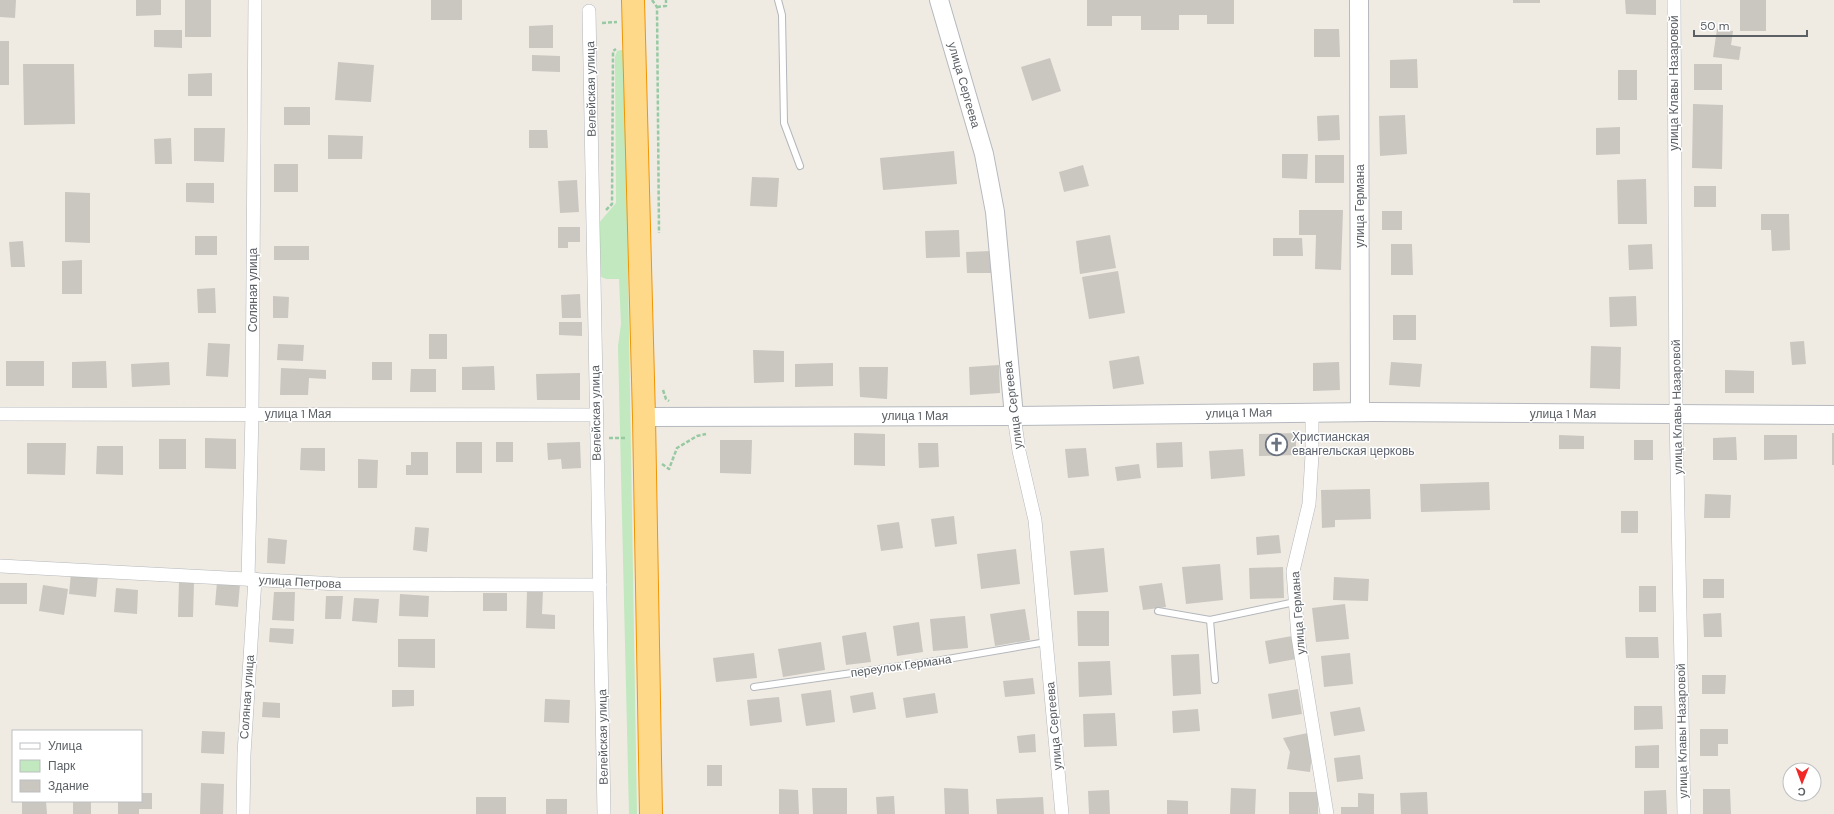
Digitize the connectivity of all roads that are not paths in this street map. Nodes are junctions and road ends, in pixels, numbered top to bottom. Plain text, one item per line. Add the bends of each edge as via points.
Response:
1 (254, 0) edge
2 (778, 0) edge
3 (939, 0) edge
4 (1359, 0) edge
5 (1674, 0) edge
6 (628, 10) edge
7 (589, 11) dead end
8 (800, 166) dead end
9 (1312, 412) junction
10 (1360, 412) junction
11 (0, 414) edge
12 (252, 414) junction
13 (1676, 414) junction
14 (596, 415) junction
15 (1834, 415) edge
16 (1014, 416) junction
17 (644, 417) junction
18 (0, 566) edge
19 (252, 579) junction
20 (600, 586) junction
21 (1295, 602) junction
22 (1158, 611) dead end
23 (1210, 620) junction
24 (1046, 642) junction
25 (1215, 680) dead end
26 (754, 687) dead end
27 (243, 814) edge
28 (604, 814) edge
29 (651, 814) edge
30 (1062, 814) edge
31 (1327, 814) edge
32 (1684, 814) edge

1 - 12 street, Соляная улица
2 - 8 lane via 782,15 784,123
3 - 16 main road, улица Сергеева via 984,154 995,212
4 - 10 main road, улица Германа
5 - 13 street, улица Клавы Назаровой
6 - 17 highway
7 - 14 street, Велейская улица
9 - 10 main road, улица 1 Мая
9 - 16 main road, улица 1 Мая
9 - 21 street, улица Германа via 1309,504 1293,571
10 - 13 main road, улица 1 Мая
11 - 12 street, улица 1 Мая
12 - 14 street, улица 1 Мая
12 - 19 street, Соляная улица
13 - 15 main road, улица 1 Мая
13 - 32 street, улица Клавы Назаровой
14 - 20 street, Велейская улица
16 - 17 main road, улица 1 Мая
16 - 24 street, улица Сергеева via 1019,451 1035,520
17 - 29 highway
18 - 19 street, улица Петрова
19 - 20 street, улица Петрова via 338,584
19 - 27 street, Соляная улица
20 - 28 street, Велейская улица
21 - 23 lane
21 - 31 street, улица Германа via 1298,637
22 - 23 lane
23 - 25 lane
24 - 26 lane, переулок Германа via 936,662
24 - 30 street, улица Сергеева

